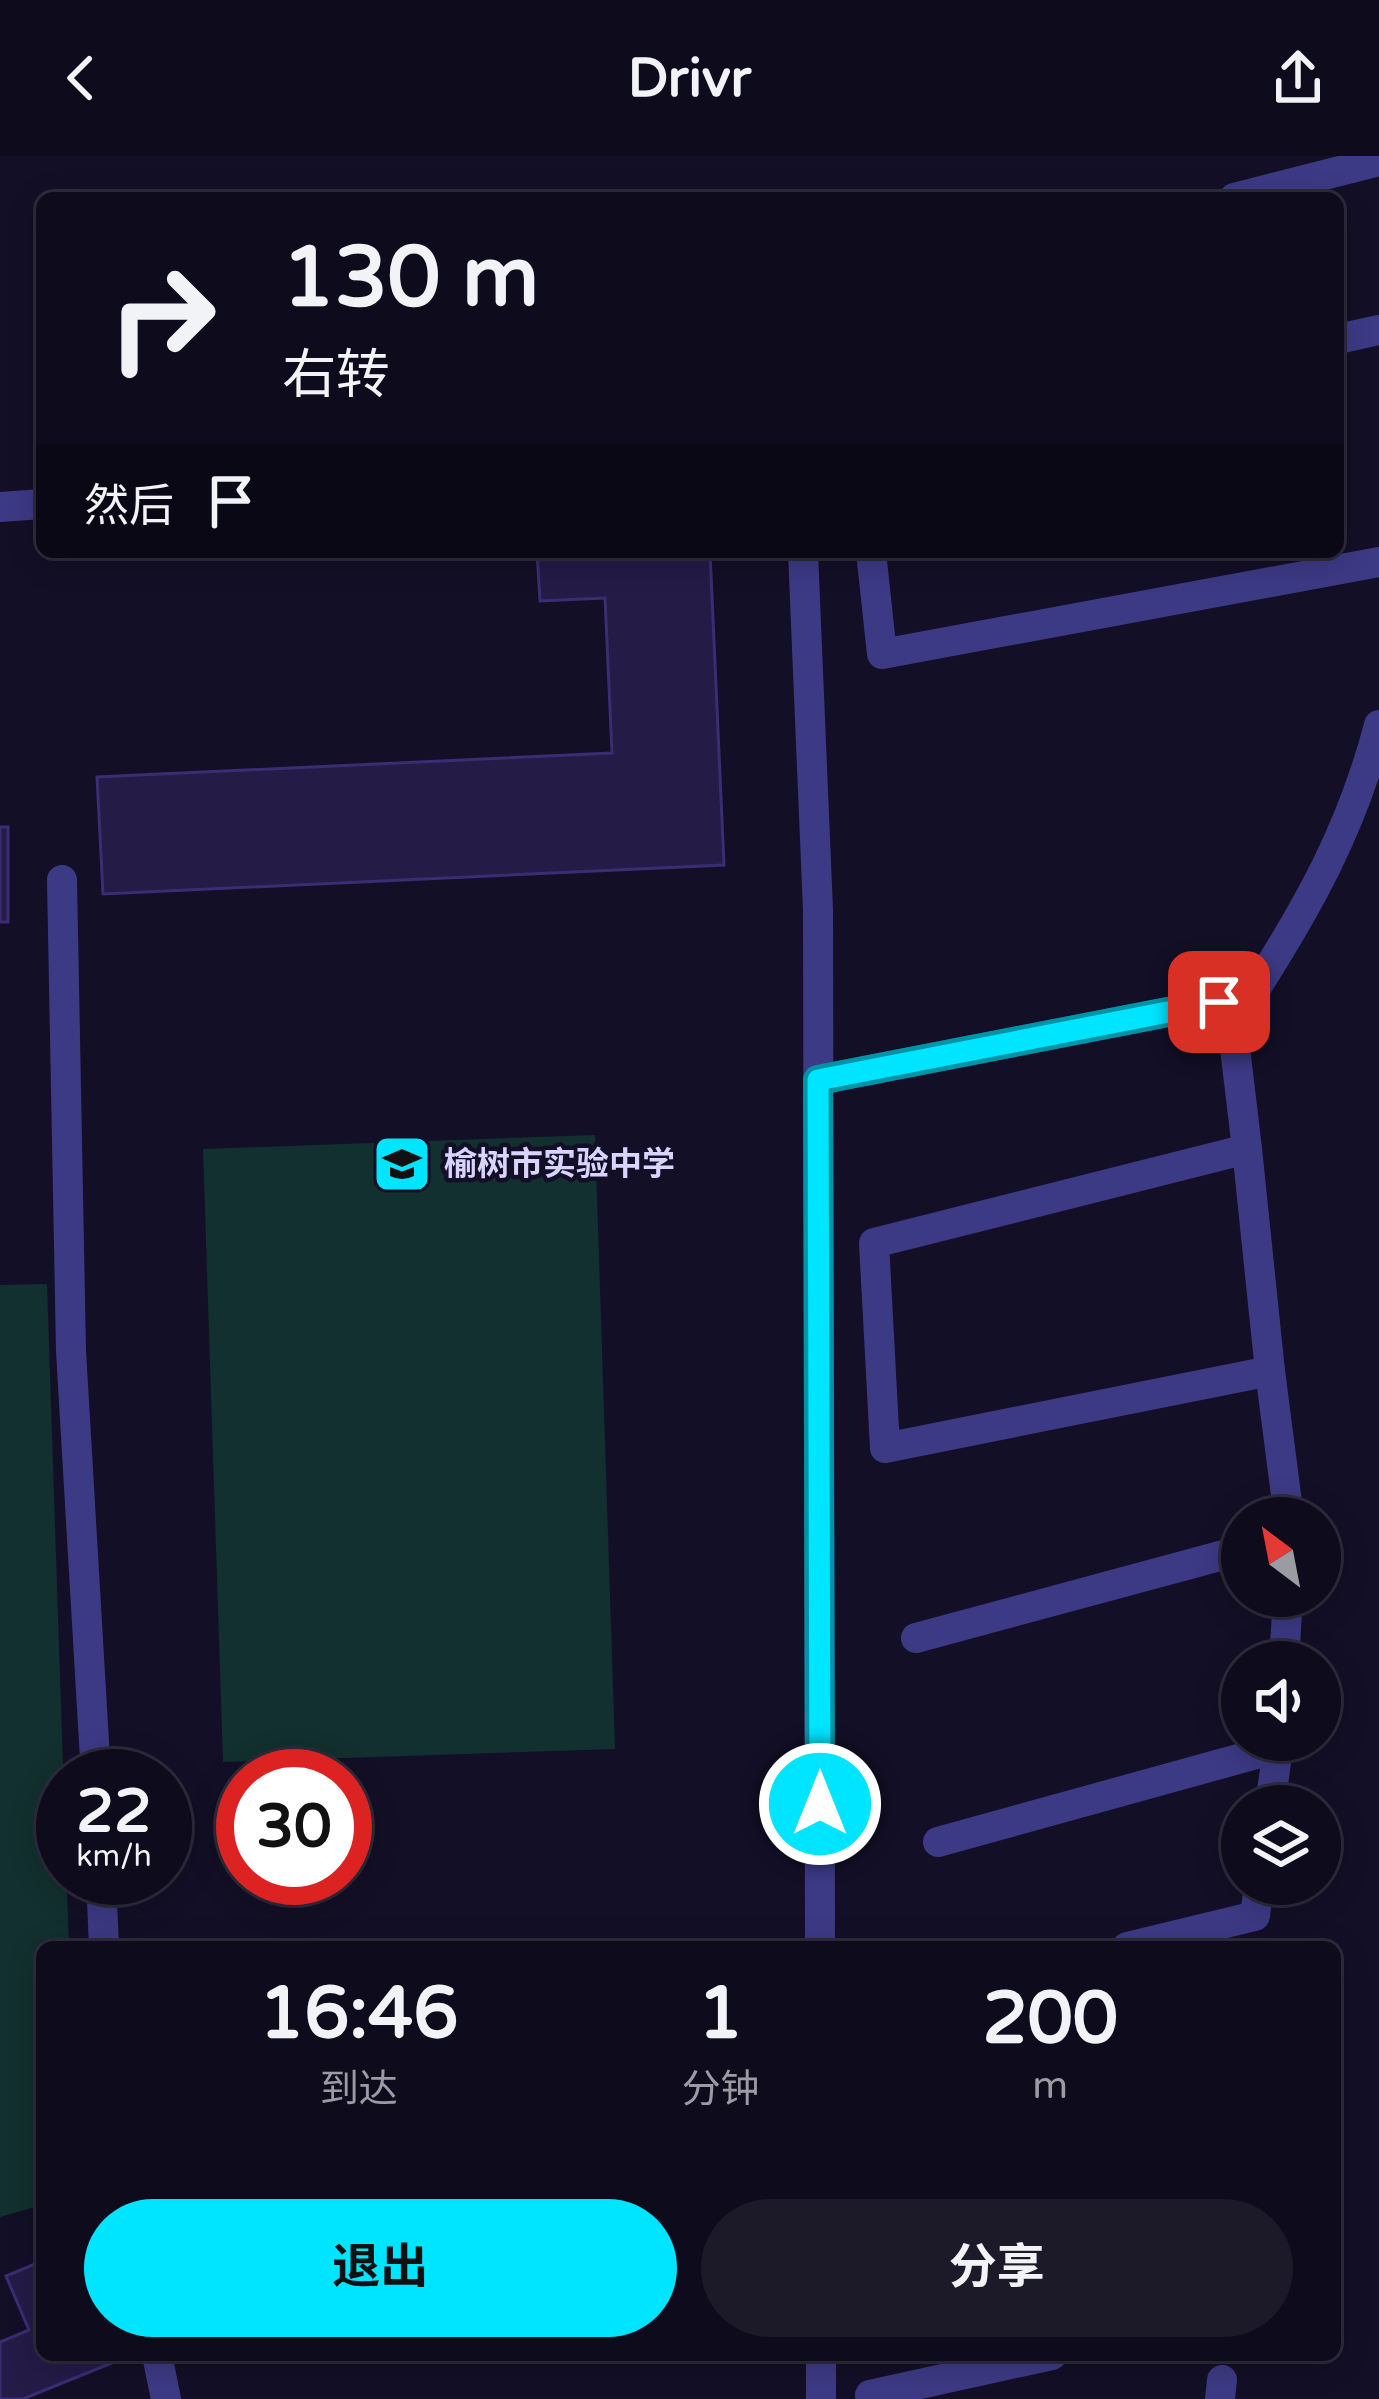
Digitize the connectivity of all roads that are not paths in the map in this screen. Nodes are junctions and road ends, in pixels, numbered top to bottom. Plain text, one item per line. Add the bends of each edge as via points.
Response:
1 (1379, 161) edge
2 (1258, 192) edge
3 (1379, 330) edge
4 (1344, 338) edge
5 (36, 504) edge
6 (0, 507) edge
7 (803, 558) edge
8 (872, 558) edge
9 (1379, 562) edge
10 (1379, 725) edge
11 (62, 880) dead end
12 (1251, 996) junction
13 (818, 1080) junction
14 (1247, 1148) junction
15 (1270, 1372) junction
16 (1286, 1497) edge
17 (1221, 1556) edge
18 (916, 1638) dead end
19 (94, 1749) edge
20 (1221, 1761) edge
21 (938, 1842) dead end
22 (102, 1905) edge
23 (1254, 1931) edge
24 (104, 1941) edge
25 (820, 1941) edge
26 (1175, 1941) edge
27 (158, 2361) edge
28 (820, 2361) edge
29 (1025, 2361) edge
30 (870, 2395) dead end
31 (166, 2399) edge
32 (820, 2399) edge

1 - 2 street
3 - 4 street
5 - 6 street
7 - 13 street
8 - 9 street via 881,654
10 - 12 street via 1318,890
11 - 19 street via 71,1351
12 - 13 street
12 - 14 street via 1235,1048
13 - 25 street
14 - 15 street
14 - 15 street via 874,1243 885,1448
15 - 16 street
17 - 18 street
20 - 21 street
22 - 24 street
23 - 26 street
27 - 31 street
28 - 32 street
29 - 30 street

